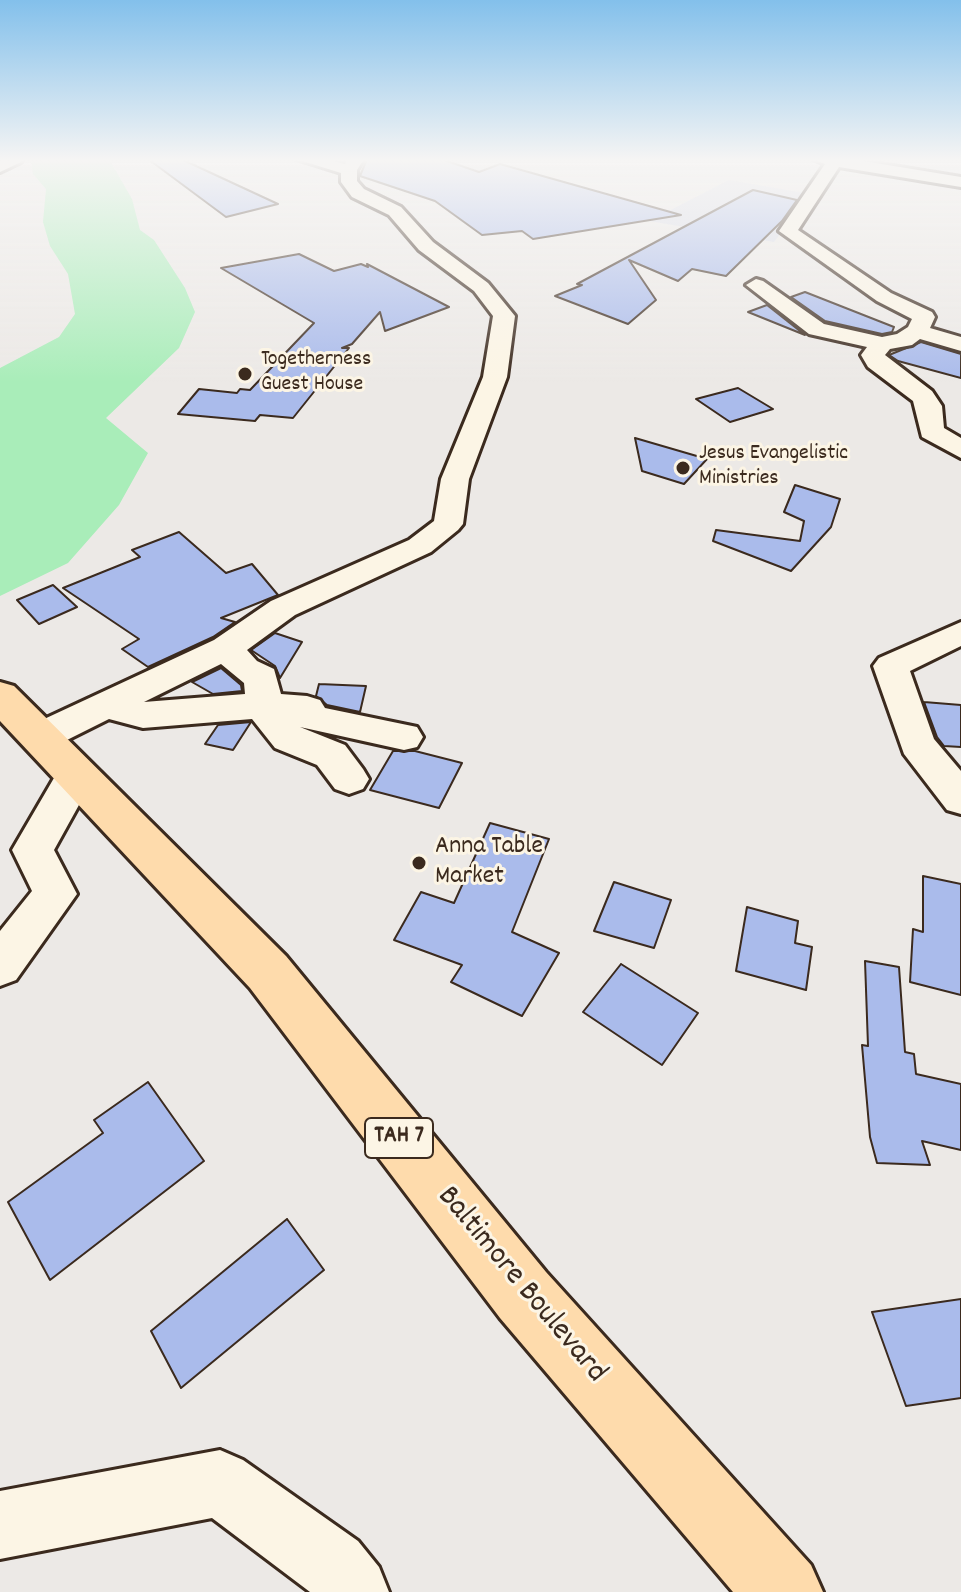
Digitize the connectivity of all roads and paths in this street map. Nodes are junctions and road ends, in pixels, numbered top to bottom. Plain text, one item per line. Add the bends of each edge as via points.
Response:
1 (415, 233) edge
2 (791, 233) edge
3 (756, 285) dead end
4 (917, 331) junction
5 (882, 344) junction
6 (961, 344) edge
7 (923, 396) junction
8 (948, 402) dead end
9 (961, 450) edge
10 (961, 633) edge
11 (226, 648) junction
12 (0, 696) edge
13 (266, 705) junction
14 (107, 706) junction
15 (404, 737) dead end
16 (58, 756) junction
17 (349, 779) dead end
18 (961, 799) edge
19 (0, 966) edge
20 (0, 1525) edge
21 (354, 1592) edge
22 (784, 1592) edge

1 - 11 street via 481,287 504,316 495,377 455,479 448,524 420,546 283,608
2 - 4 street via 884,297 924,317
3 - 5 street via 817,329
4 - 5 street
4 - 6 street
5 - 7 street via 873,355 876,362
7 - 8 street
7 - 9 street via 931,431
10 - 18 street via 891,666 917,744
11 - 13 street via 245,669 261,677
11 - 14 street
12 - 16 highway, Baltimore Boulevard / TAH 7
13 - 14 street via 143,715
13 - 15 street via 307,709 313,718
13 - 17 street via 288,738 331,755
14 - 16 street
16 - 19 street via 33,850 55,894
16 - 22 highway, Baltimore Boulevard / TAH 7 via 268,972 523,1295
20 - 21 street via 220,1483 333,1566

